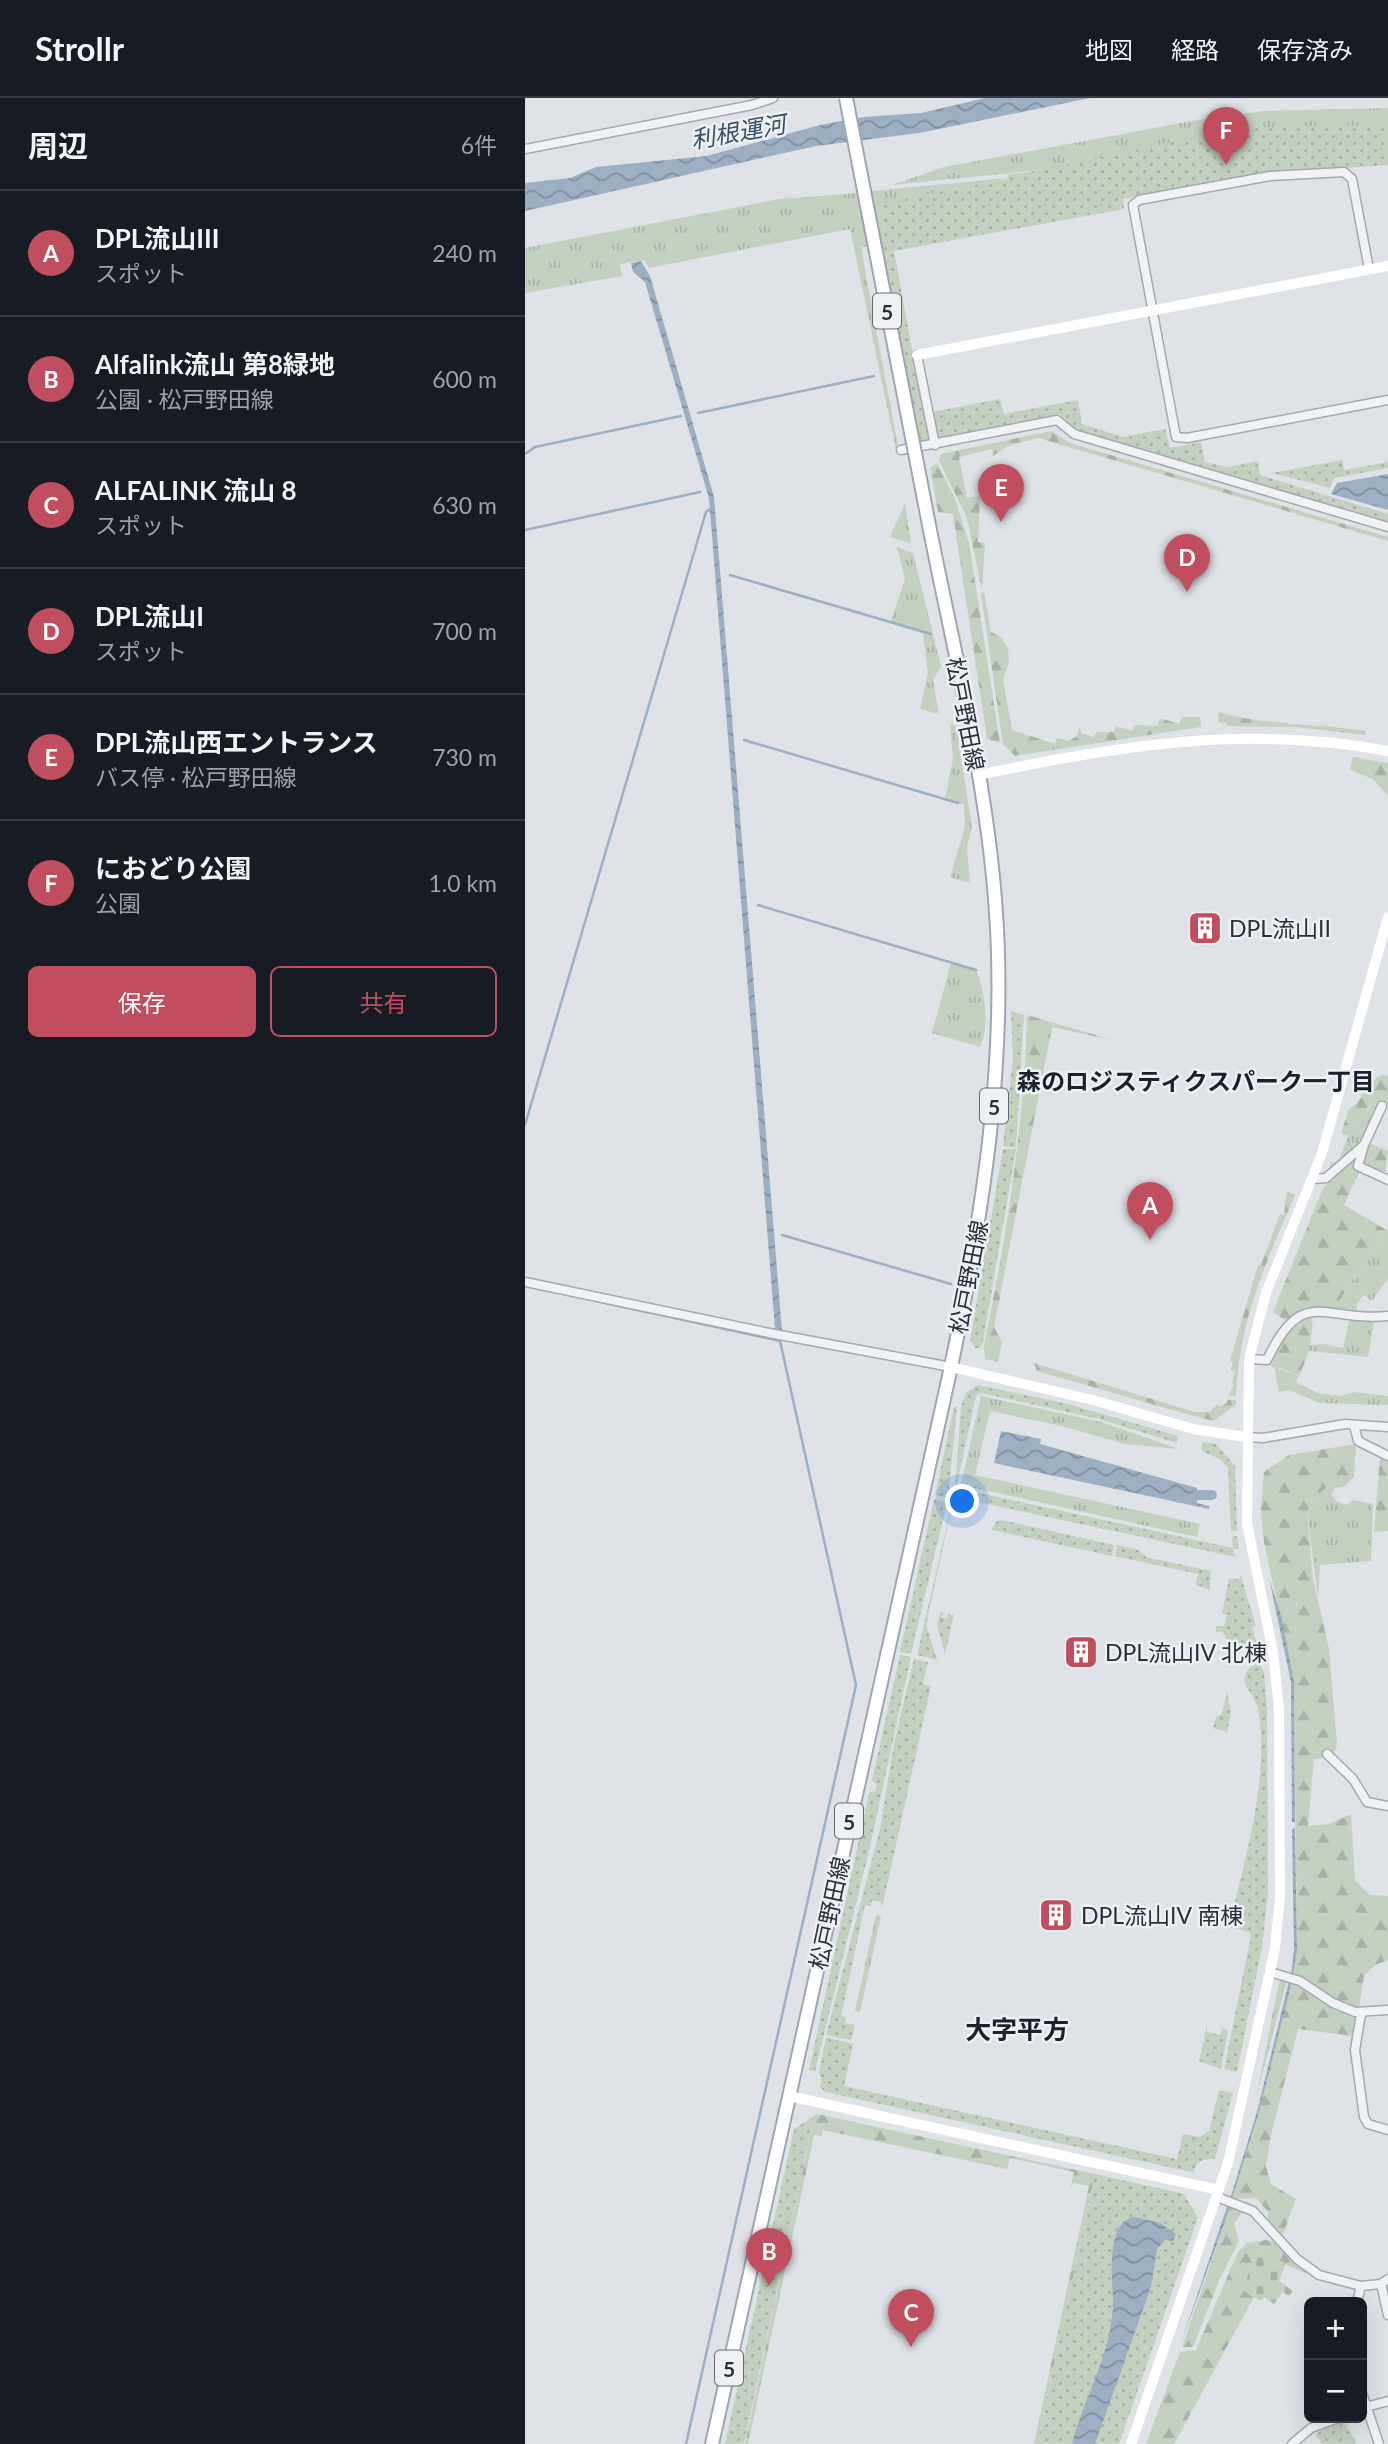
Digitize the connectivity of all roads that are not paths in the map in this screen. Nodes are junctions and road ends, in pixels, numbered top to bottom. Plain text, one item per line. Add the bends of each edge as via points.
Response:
1 (773, 98) edge
2 (846, 98) edge
3 (525, 149) edge
4 (1388, 266) edge
5 (1369, 270) junction
6 (1151, 311) junction
7 (917, 355) joint
8 (1388, 400) edge
9 (935, 445) junction
10 (901, 450) dead end
11 (1388, 527) edge
12 (1388, 751) edge
13 (978, 775) junction
14 (1388, 917) edge
15 (1385, 945) edge
16 (1382, 1106) dead end
17 (1364, 1145) junction
18 (1313, 1179) junction
19 (1388, 1180) edge
20 (525, 1282) edge
21 (1388, 1316) edge
22 (1249, 1359) junction
23 (951, 1367) junction
24 (1354, 1425) junction
25 (1388, 1427) edge
26 (1246, 1437) junction
27 (1388, 1456) edge
28 (1327, 1754) dead end
29 (1388, 1806) edge
30 (1270, 1972) junction
31 (1388, 2010) edge
32 (1361, 2014) junction
33 (789, 2096) junction
34 (1388, 2130) edge
35 (1218, 2194) junction
36 (1385, 2282) edge
37 (1361, 2286) junction
38 (1358, 2297) edge
39 (1387, 2303) edge
40 (1388, 2315) edge
41 (1388, 2401) edge
42 (1367, 2406) edge
43 (1367, 2416) edge
44 (1324, 2423) edge
45 (712, 2444) edge
46 (1131, 2444) edge
47 (1292, 2444) edge
48 (1379, 2444) edge

1 - 3 street
2 - 13 main road, 松戸野田線 / 5, bridge
4 - 5 street
5 - 6 street
5 - 6 street via 1352,179 1344,172 1270,176 1151,197 1134,202 1131,209
6 - 7 street
6 - 8 street via 1176,437
7 - 9 street
9 - 10 street
9 - 11 street via 1057,420 1074,434
12 - 13 street via 1316,740 1211,738
13 - 23 main road, 松戸野田線 / 5 via 996,910 997,1057 978,1229
14 - 15 street
15 - 18 street
16 - 17 street
17 - 18 street via 1326,1178
17 - 19 street via 1358,1166
18 - 22 street via 1266,1293
20 - 23 street
21 - 22 street via 1305,1312 1285,1328 1267,1360
22 - 26 street
23 - 26 street via 1193,1429
23 - 33 main road, 松戸野田線 / 5
24 - 25 street
24 - 26 street
24 - 27 street via 1358,1441
26 - 30 street via 1247,1524 1273,1652 1279,1709 1280,1897
28 - 29 street via 1353,1779 1367,1802
30 - 32 street
30 - 35 street
31 - 32 street
32 - 34 street via 1355,2050 1364,2117 1368,2124
33 - 35 street
33 - 45 main road, 松戸野田線 / 5
35 - 37 street via 1253,2211 1311,2270
35 - 46 street
36 - 37 street
36 - 39 street
37 - 38 street
39 - 40 street
41 - 42 street
43 - 48 street
44 - 47 street

